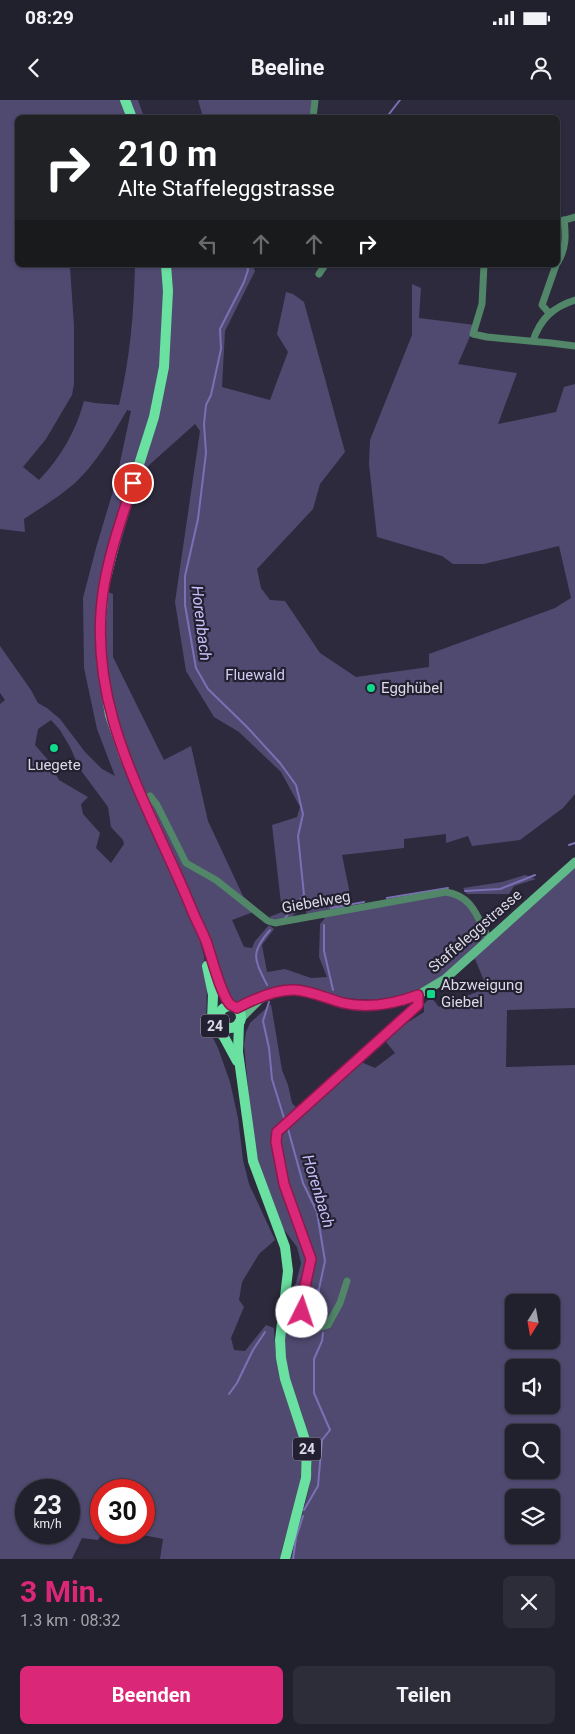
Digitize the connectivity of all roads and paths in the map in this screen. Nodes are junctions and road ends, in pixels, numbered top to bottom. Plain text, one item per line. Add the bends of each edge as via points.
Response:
1 (125, 100) edge
2 (315, 100) edge
3 (131, 115) edge
4 (313, 115) edge
5 (575, 217) edge
6 (561, 221) edge
7 (560, 257) edge
8 (166, 267) edge
9 (324, 267) edge
10 (484, 267) edge
11 (556, 267) edge
12 (319, 274) dead end
13 (575, 300) edge
14 (549, 313) junction
15 (533, 341) junction
16 (575, 346) edge
17 (150, 796) dead end
18 (575, 862) edge
19 (197, 924) junction
20 (489, 939) junction
21 (212, 981) junction
22 (418, 995) junction
23 (220, 1011) junction
24 (237, 1013) junction
25 (224, 1026) junction
26 (238, 1052) junction
27 (239, 1066) junction
28 (347, 1281) dead end
29 (285, 1559) edge

1 - 3 main road
2 - 4 street
5 - 6 street
6 - 7 street via 566,243
8 - 19 main road, 24 via 164,366 154,417 104,586 100,634 110,715 124,756
9 - 12 street
10 - 15 street via 482,304 473,334
11 - 14 street via 542,305
13 - 14 street
14 - 15 street
15 - 16 street
17 - 20 street, Giebelweg via 186,863 216,880 268,921 275,923 446,892 456,893 469,901
18 - 20 street, Staffeleggstrasse
19 - 21 main road, 24
19 - 24 main road, 24 via 206,940 223,993
20 - 22 street, Staffeleggstrasse via 445,979
21 - 23 main road, 24
21 - 27 main road, 24 via 212,1020
22 - 24 street, Staffeleggstrasse via 403,1001 363,1006 294,990 280,991
22 - 28 street via 418,1005 277,1132 284,1184 311,1259 302,1302 302,1312 308,1323 315,1327 328,1325
23 - 24 main road via 226,1006
23 - 25 main road via 218,1018
24 - 25 main road via 232,1028
24 - 26 main road, 24
25 - 26 main road, 24
26 - 27 main road, 24
27 - 29 main road, 24 via 253,1161 285,1247 288,1271 281,1358 307,1446 306,1478

